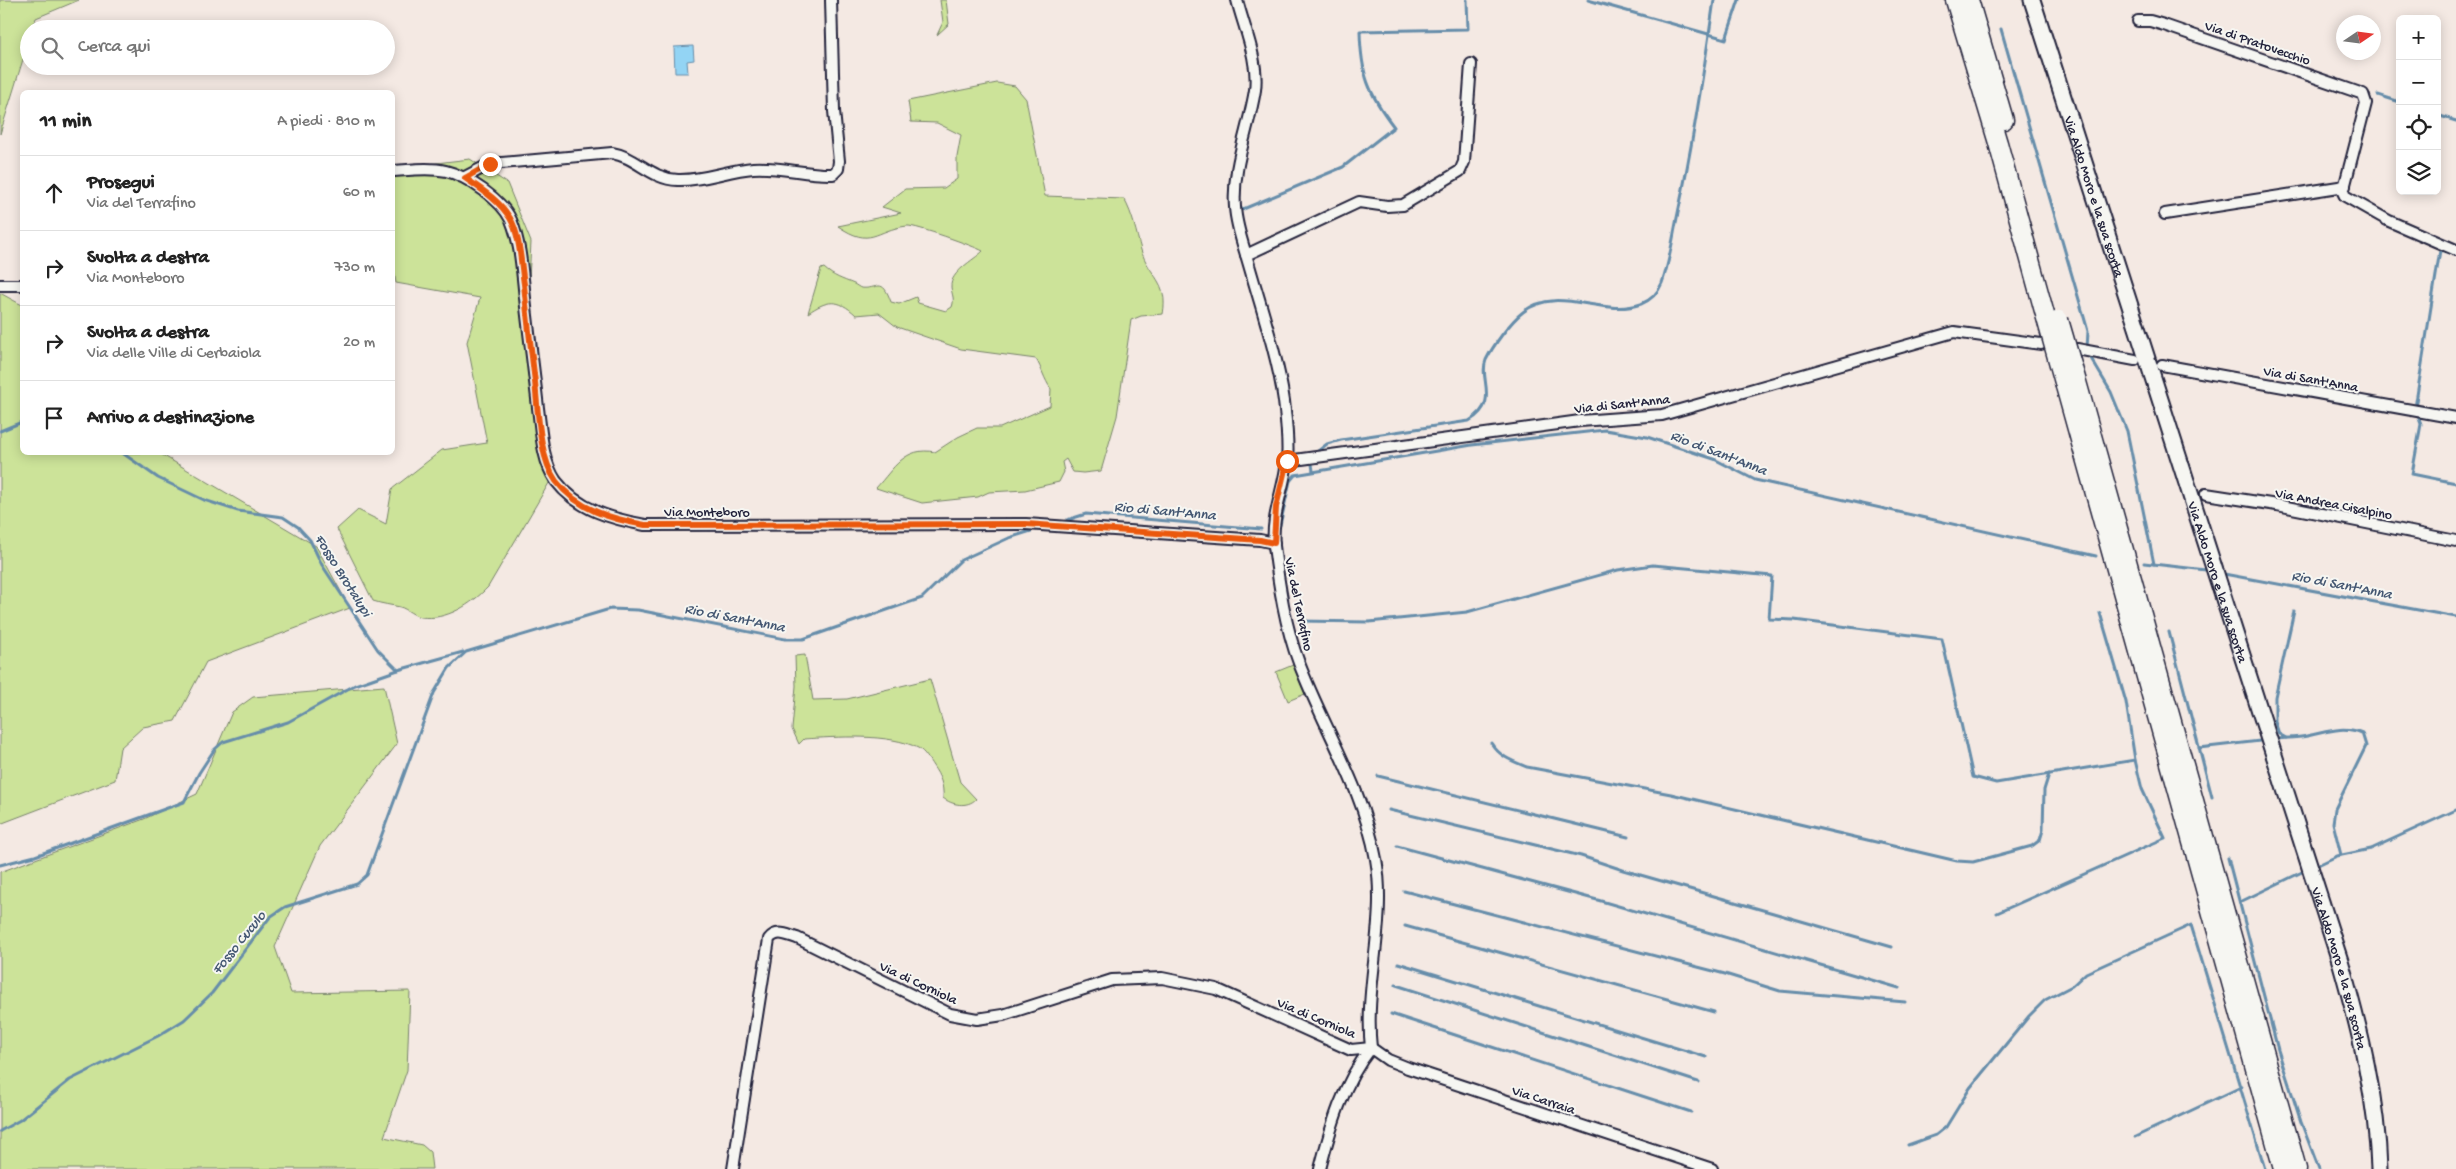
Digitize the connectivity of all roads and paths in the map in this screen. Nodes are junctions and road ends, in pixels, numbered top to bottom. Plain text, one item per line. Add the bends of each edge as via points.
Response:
1 (831, 0) edge
2 (1237, 0) edge
3 (1955, 0) edge
4 (1969, 0) edge
5 (2032, 0) edge
6 (2138, 21) dead end
7 (1470, 64) dead end
8 (395, 171) edge
9 (465, 178) junction
10 (2345, 186) junction
11 (2165, 214) dead end
12 (2456, 250) edge
13 (1246, 255) junction
14 (0, 285) edge
15 (20, 285) edge
16 (2050, 310) junction
17 (2041, 344) dead end
18 (2084, 351) dead end
19 (2135, 360) dead end
20 (2162, 365) dead end
21 (2071, 384) junction
22 (2456, 418) edge
23 (1287, 461) junction
24 (2206, 494) dead end
25 (2456, 541) edge
26 (1274, 543) junction
27 (1371, 1048) junction
28 (734, 1169) edge
29 (1320, 1169) edge
30 (1712, 1169) edge
31 (2284, 1169) edge
32 (2297, 1169) edge
33 (2379, 1169) edge

1 - 9 street via 834,111 839,161 833,174 753,168 678,180 655,174 626,155 612,153 490,164
2 - 13 street, Via del Terrafino via 1254,68 1255,89 1241,143 1235,196
3 - 16 highway
4 - 16 highway
5 - 33 main road, Via Aldo Moro e la sua scorta via 2341,964 2368,1070
6 - 10 street, Via di Pratovecchio via 2164,25 2363,94 2366,104
7 - 13 street via 1464,162 1460,171 1403,205 1359,202
8 - 9 street, Via Monteboro via 445,171
9 - 26 street, Via Monteboro via 491,196 510,218 520,251 540,429 547,462 556,480 591,511 645,525 1026,524
10 - 11 street
10 - 12 street via 2343,192 2348,198 2389,221
13 - 23 street, Via del Terrafino via 1284,400
14 - 15 street
16 - 21 highway, bridge
17 - 23 street, Via di Sant'Anna via 1954,332 1662,416 1580,421
18 - 19 street
20 - 22 street, Via di Sant'Anna
21 - 31 highway
21 - 32 highway
23 - 26 street, Via del Terrafino via 1276,507
24 - 25 street, Via Andrea Cisalpino
26 - 27 street, Via del Terrafino via 1293,646 1349,771 1376,860 1379,925 1370,994
27 - 28 street, Via di Corniola via 1351,1050 1216,989 1162,978 1112,980 1003,1015 977,1019 950,1014 798,938 772,934 756,1014
27 - 29 street via 1357,1065 1343,1095
27 - 30 street, Via Carraia via 1408,1068

